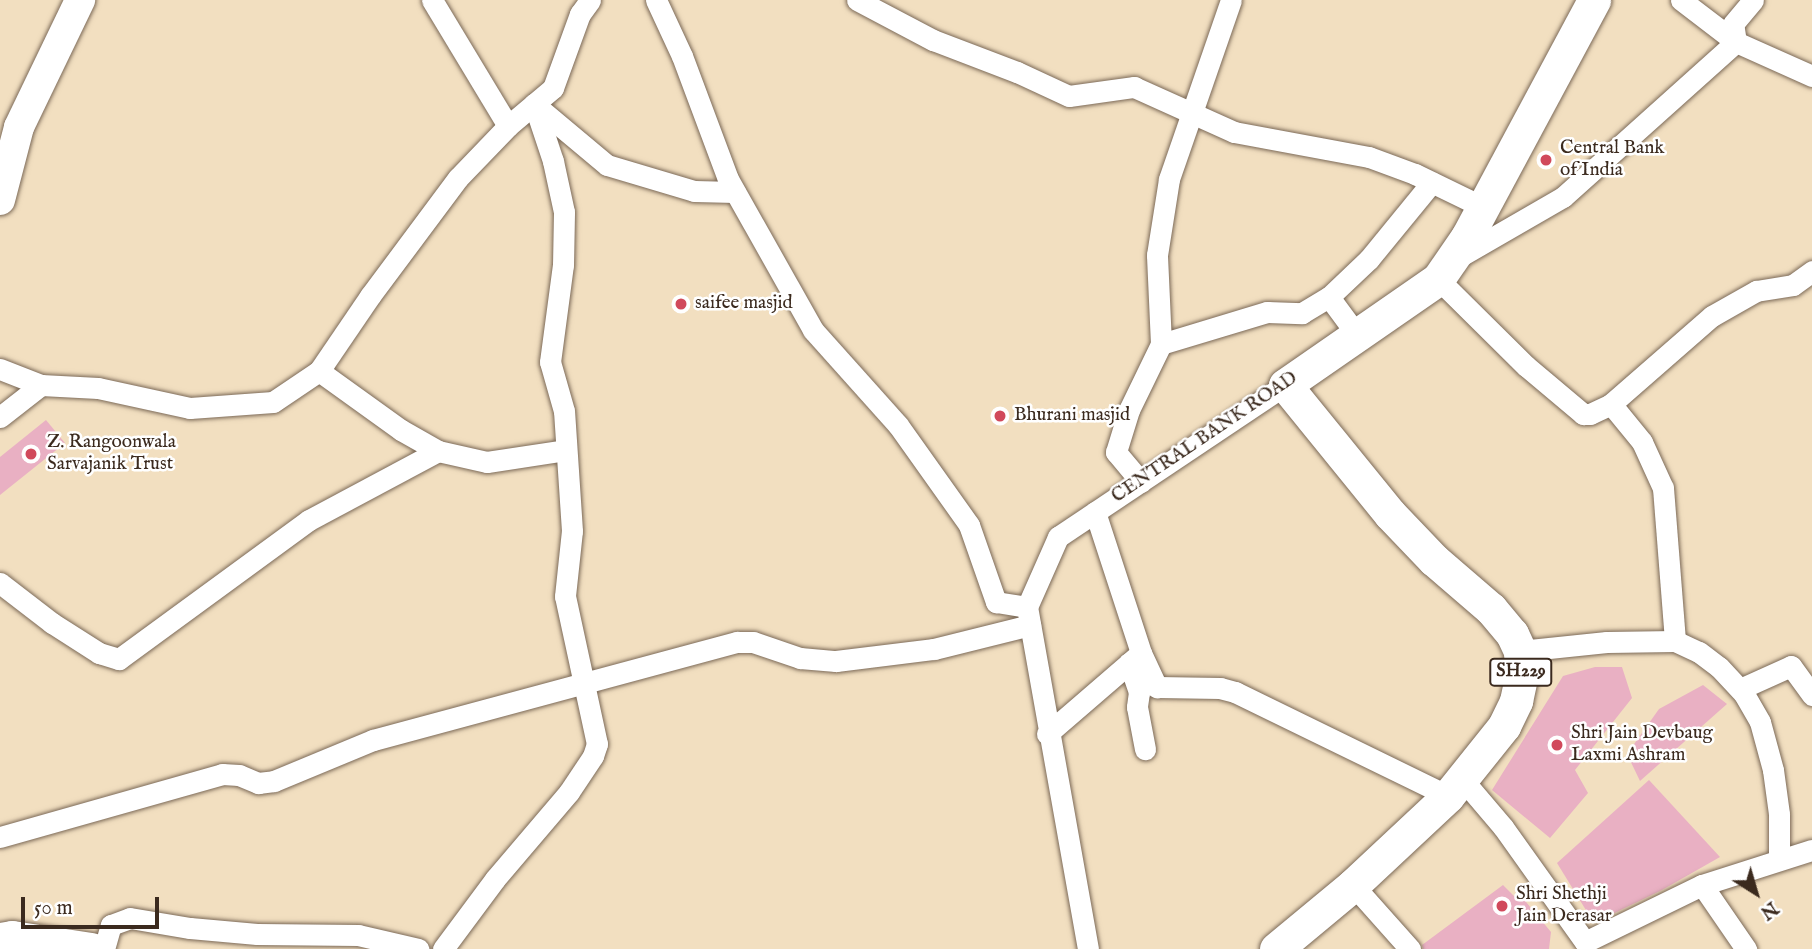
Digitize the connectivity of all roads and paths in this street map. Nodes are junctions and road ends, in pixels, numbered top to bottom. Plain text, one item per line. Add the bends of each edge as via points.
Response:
1 (80, 0) edge
2 (432, 0) edge
3 (656, 0) edge
4 (857, 0) edge
5 (1231, 0) edge
6 (1594, 0) edge
7 (1681, 0) edge
8 (1753, 0) edge
9 (581, 5) edge
10 (1736, 42) junction
11 (1812, 76) edge
12 (534, 104) junction
13 (1192, 114) junction
14 (508, 126) junction
15 (1432, 182) junction
16 (735, 192) junction
17 (0, 200) edge
18 (1483, 207) junction
19 (1445, 270) junction
20 (1812, 271) edge
21 (1329, 297) junction
22 (1357, 335) junction
23 (1161, 344) junction
24 (0, 369) edge
25 (319, 371) junction
26 (41, 385) junction
27 (1285, 385) junction
28 (1611, 404) junction
29 (0, 417) edge
30 (565, 450) junction
31 (438, 451) junction
32 (1141, 482) junction
33 (1096, 512) junction
34 (0, 583) edge
35 (1028, 616) junction
36 (1675, 642) junction
37 (1520, 651) junction
38 (1135, 658) junction
39 (582, 681) junction
40 (1740, 689) junction
41 (1812, 695) edge
42 (1047, 734) junction
43 (1145, 749) dead end
44 (1455, 788) junction
45 (0, 837) edge
46 (1812, 850) edge
47 (1779, 859) junction
48 (1353, 885) junction
49 (1702, 885) junction
50 (8, 937) edge
51 (1583, 947) edge
52 (449, 948) edge
53 (91, 949) edge
54 (104, 949) edge
55 (418, 949) edge
56 (1088, 949) edge
57 (1276, 949) edge
58 (1410, 949) edge
59 (1746, 949) edge

1 - 17 street via 19,127
2 - 14 street
3 - 16 street
4 - 13 street via 933,40 1069,96 1134,87
5 - 13 street
6 - 18 main road, CENTRAL BANK ROAD
7 - 10 street
8 - 10 street via 1733,24
9 - 12 street via 553,88
10 - 11 street
10 - 19 street via 1563,197
12 - 14 street
12 - 16 street via 607,165 694,191
12 - 30 street via 554,162 564,212 563,265 550,362 564,411
13 - 15 street via 1234,132 1369,157
13 - 23 street via 1169,179 1157,255
14 - 25 street via 458,178
15 - 18 street
15 - 21 street via 1369,260
16 - 35 street via 813,330 898,425 969,525 996,602
18 - 19 main road, CENTRAL BANK ROAD
19 - 22 main road, CENTRAL BANK ROAD
19 - 28 street via 1526,366 1583,414
20 - 28 street via 1793,285 1756,291 1712,316
21 - 22 street
21 - 23 street via 1302,313 1267,313
22 - 27 main road, CENTRAL BANK ROAD
23 - 32 street via 1129,410 1116,452
24 - 26 street
25 - 26 street via 273,401 190,408 98,388
25 - 31 street
26 - 29 street
27 - 32 street, CENTRAL BANK ROAD
27 - 37 main road, SH229 via 1390,514 1491,609
28 - 36 street via 1642,442 1662,488
30 - 31 street via 487,462
30 - 39 street via 572,531 565,596
31 - 34 street via 309,520 118,659 99,653 51,623
32 - 33 street, CENTRAL BANK ROAD
33 - 35 street, CENTRAL BANK ROAD via 1058,537
33 - 38 street
35 - 39 street via 934,649 836,661 800,658 753,642 737,642
35 - 42 street
36 - 37 street via 1607,642
36 - 40 street via 1699,652
37 - 44 main road, SH229 via 1516,701 1504,726
38 - 42 street
38 - 43 street
38 - 44 street via 1157,687 1235,692
39 - 45 street via 373,740 274,781 258,783 222,774
39 - 52 street via 597,744 593,756 569,792 495,878
40 - 41 street via 1791,666
40 - 47 street via 1760,722 1773,771
42 - 56 street
44 - 48 main road, SH229
44 - 51 street via 1503,827
46 - 47 street
47 - 49 street
48 - 57 main road, SH229
48 - 58 street
49 - 51 street
49 - 59 street
50 - 53 main road
54 - 55 street via 111,925 130,918 257,934 358,935

